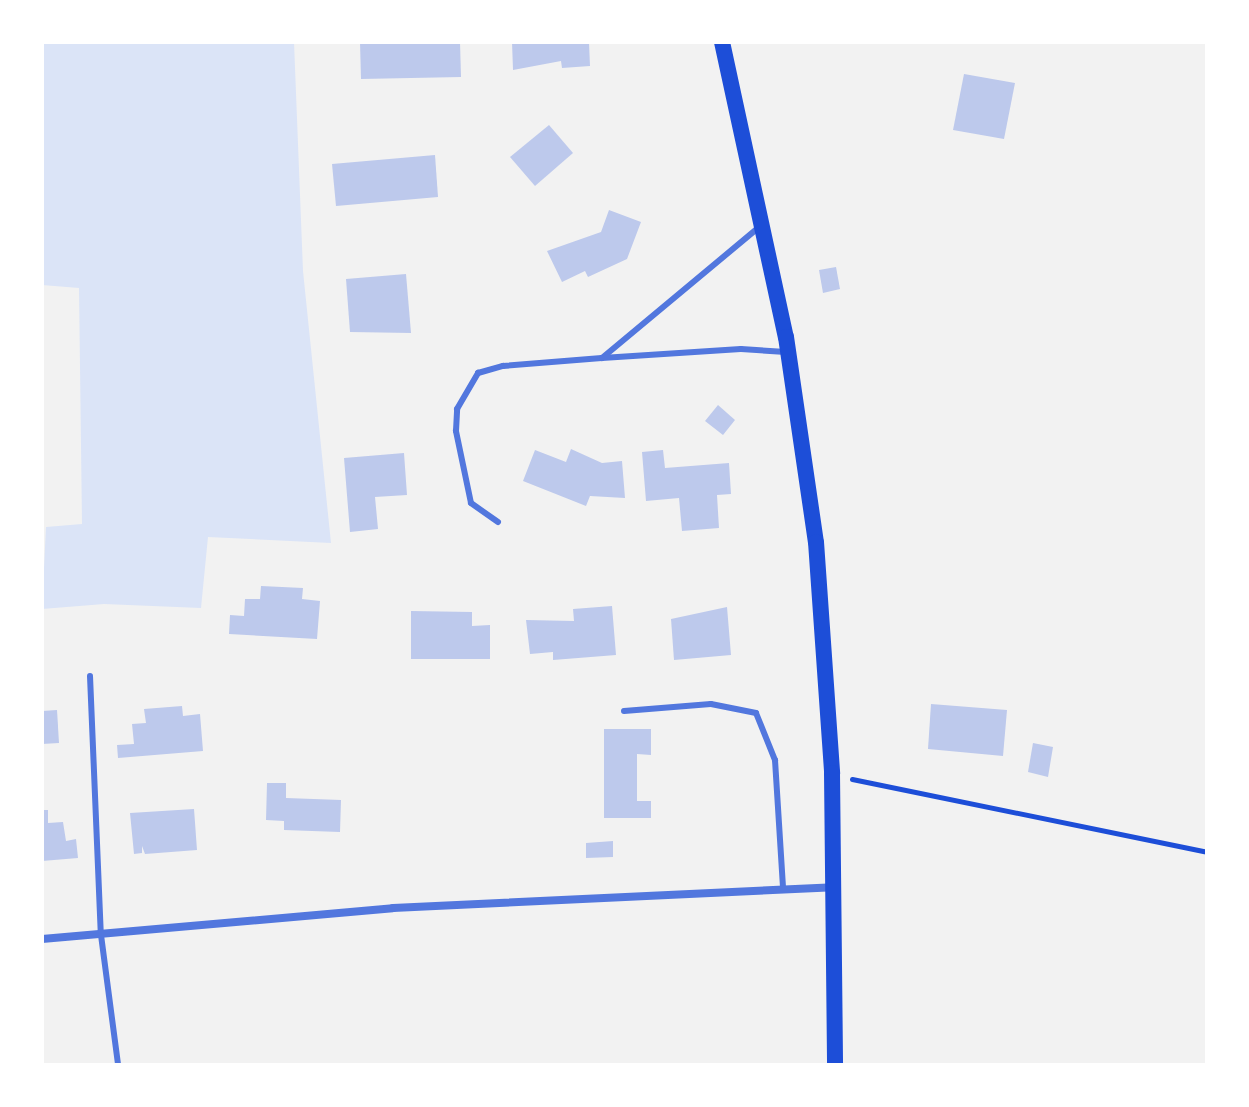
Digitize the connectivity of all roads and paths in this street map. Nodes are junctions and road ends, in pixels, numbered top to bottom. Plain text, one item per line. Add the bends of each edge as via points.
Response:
1 (722, 42) edge
2 (763, 224) junction
3 (789, 353) junction
4 (602, 358) junction
5 (498, 522) dead end
6 (90, 676) dead end
7 (624, 711) dead end
8 (832, 773) junction
9 (1207, 852) edge
10 (835, 887) junction
11 (783, 888) junction
12 (101, 935) junction
13 (42, 939) edge
14 (118, 1065) edge
15 (835, 1065) edge

1 - 2 main road
2 - 3 main road
2 - 4 lane
3 - 4 lane via 741,349
3 - 8 main road via 816,542
4 - 5 lane via 503,366 478,373 467,388 456,420 464,486 471,503
6 - 12 lane
7 - 11 lane via 711,704 756,713 775,760
8 - 9 path
8 - 10 main road
10 - 11 street
10 - 15 main road
11 - 12 street via 393,908
12 - 13 street
12 - 14 lane

